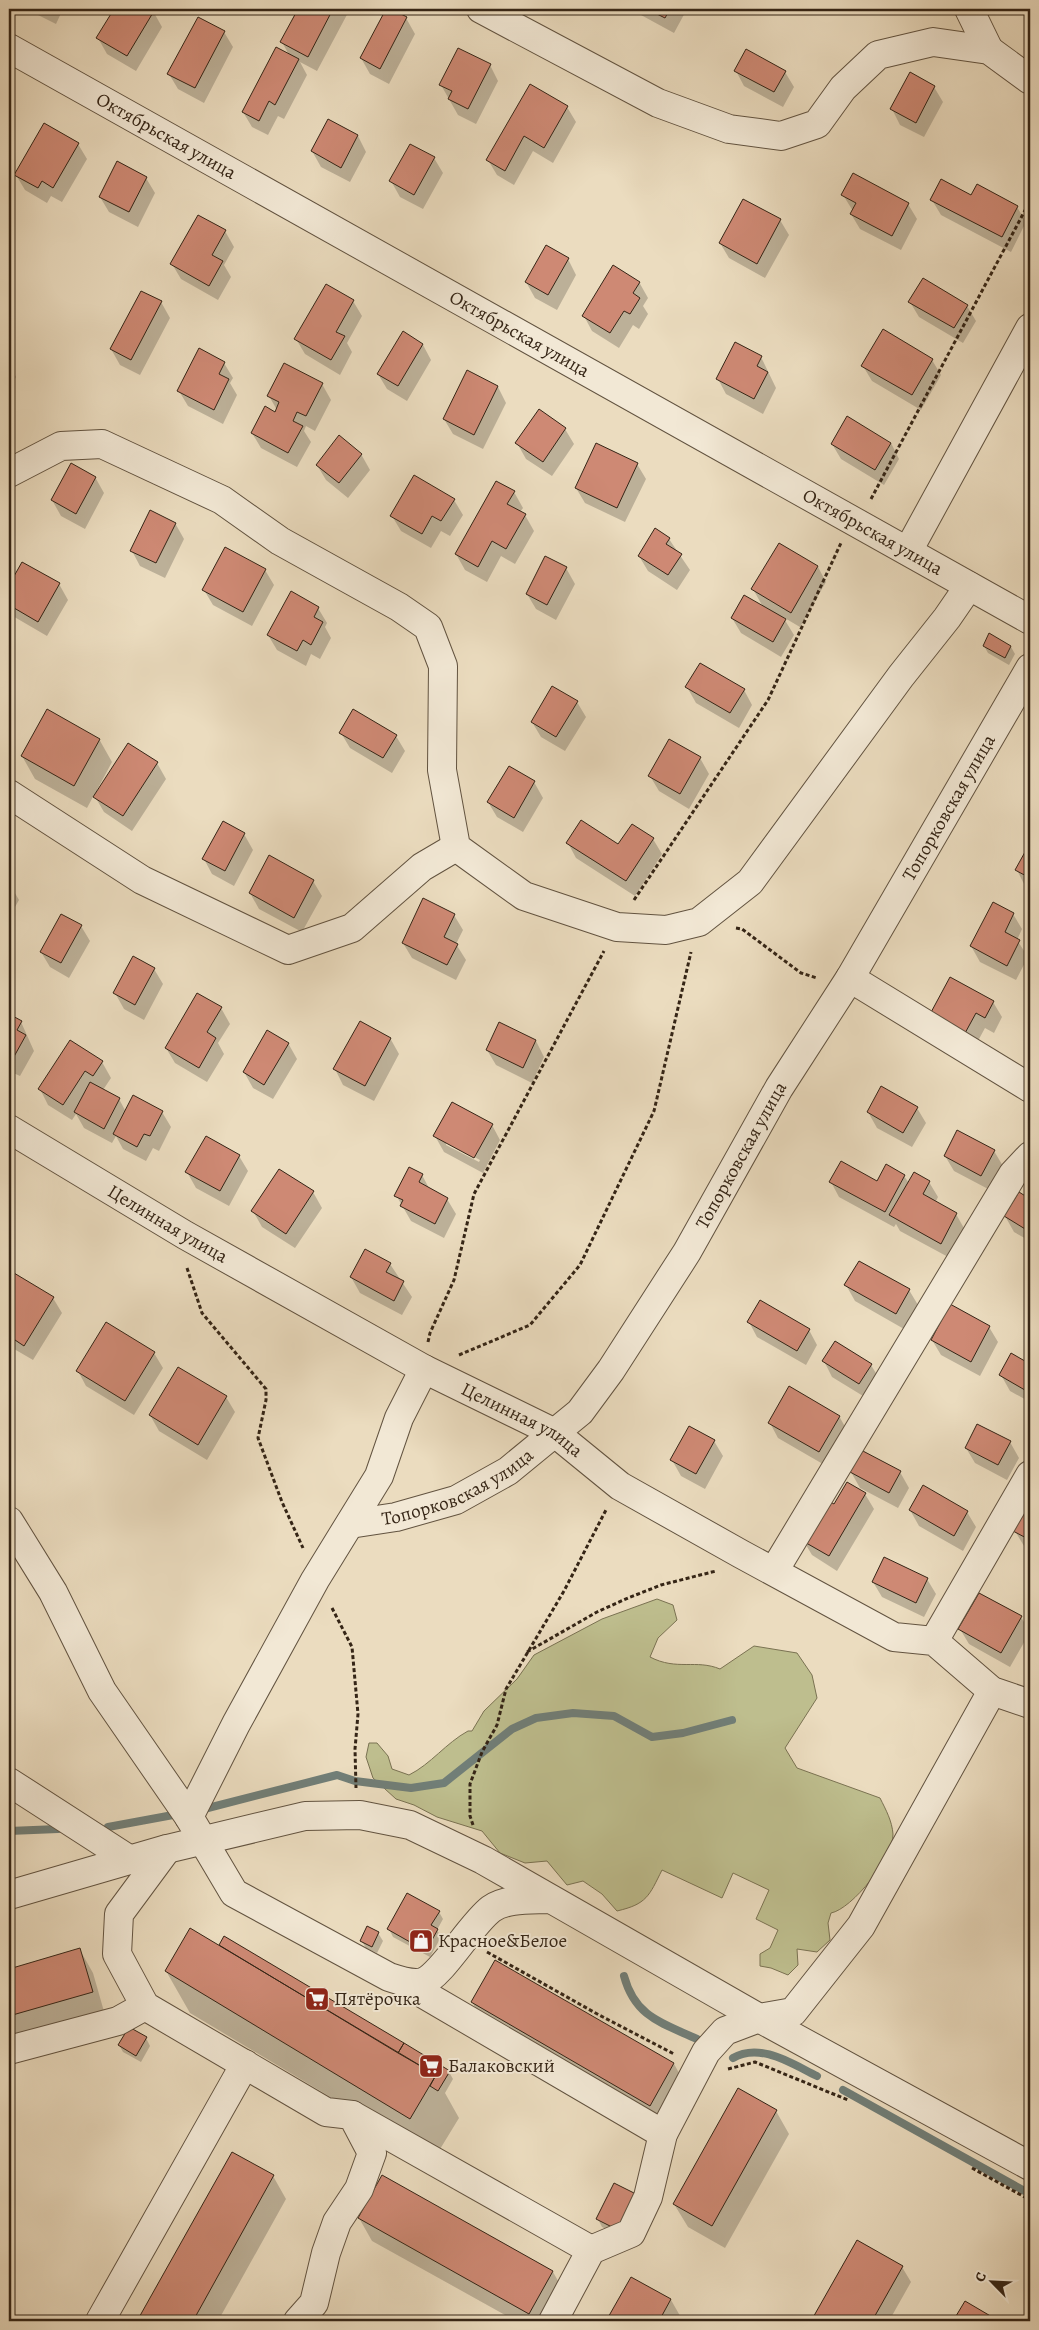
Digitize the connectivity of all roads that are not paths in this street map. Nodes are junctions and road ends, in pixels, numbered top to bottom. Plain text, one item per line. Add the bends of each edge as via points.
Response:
1 (481, 9) edge
2 (969, 9) edge
3 (9, 48) edge
4 (989, 50) junction
5 (1030, 80) edge
6 (1030, 328) edge
7 (9, 473) edge
8 (908, 551) junction
9 (969, 586) junction
10 (1030, 620) edge
11 (1030, 668) edge
12 (9, 794) edge
13 (456, 848) junction
14 (850, 978) junction
15 (1030, 1088) edge
16 (9, 1129) edge
17 (1030, 1156) edge
18 (424, 1369) junction
19 (555, 1433) junction
20 (1030, 1475) edge
21 (9, 1521) edge
22 (350, 1524) junction
23 (774, 1571) junction
24 (934, 1641) junction
25 (992, 1691) junction
26 (1030, 1704) edge
27 (9, 1782) edge
28 (189, 1816) junction
29 (203, 1841) junction
30 (167, 1849) junction
31 (130, 1860) junction
32 (9, 1895) edge
33 (550, 1899) junction
34 (402, 1982) junction
35 (145, 2006) junction
36 (759, 2018) junction
37 (9, 2050) edge
38 (245, 2064) junction
39 (352, 2115) junction
40 (663, 2134) junction
41 (1030, 2166) edge
42 (591, 2250) junction
43 (100, 2321) edge
44 (298, 2321) edge
45 (553, 2321) edge

1 - 4 street via 658,103 729,130 781,136 817,124 843,88 878,55 933,42
2 - 4 street
3 - 8 street, Октябрьская улица
4 - 5 street
6 - 8 street
7 - 13 street via 61,446 102,444 222,500 280,541 399,607 428,627 443,666 442,770
8 - 9 street, Октябрьская улица
9 - 10 street, Октябрьская улица
9 - 13 street via 750,882 699,922 666,930 616,927 524,896
11 - 14 street, Топорковская улица
12 - 13 street via 142,880 288,950 352,928 422,866
14 - 15 street
14 - 19 street, Топорковская улица via 779,1088 687,1252 611,1370 580,1412
16 - 18 street, Целинная улица via 185,1235
17 - 23 street via 1013,1174
18 - 19 street, Целинная улица
18 - 22 street, Топорковская улица via 399,1418 379,1476
19 - 22 street, Топорковская улица via 508,1471 456,1500 396,1517
19 - 23 street, Целинная улица via 620,1486
20 - 24 street
21 - 28 street via 53,1592 102,1691
22 - 28 street, Топорковская улица via 315,1580
23 - 24 street, Целинная улица via 894,1638
24 - 25 street
25 - 26 street
25 - 36 street via 861,1926 793,2012
27 - 31 street
28 - 29 street
29 - 30 street
29 - 33 street via 305,1816 360,1815 410,1825 483,1860
29 - 34 street via 234,1893
30 - 31 street
30 - 35 street via 119,1914 117,1954
31 - 32 street
33 - 34 street via 507,1902 492,1908 423,1982
33 - 36 street
34 - 40 street
35 - 37 street via 118,2021
35 - 38 street
36 - 40 street via 725,2031 706,2052
36 - 41 street
38 - 39 street via 326,2112
38 - 43 street
39 - 42 street
39 - 44 street via 372,2153 359,2189 337,2222 314,2303
40 - 42 street via 648,2196 630,2233
42 - 45 street

